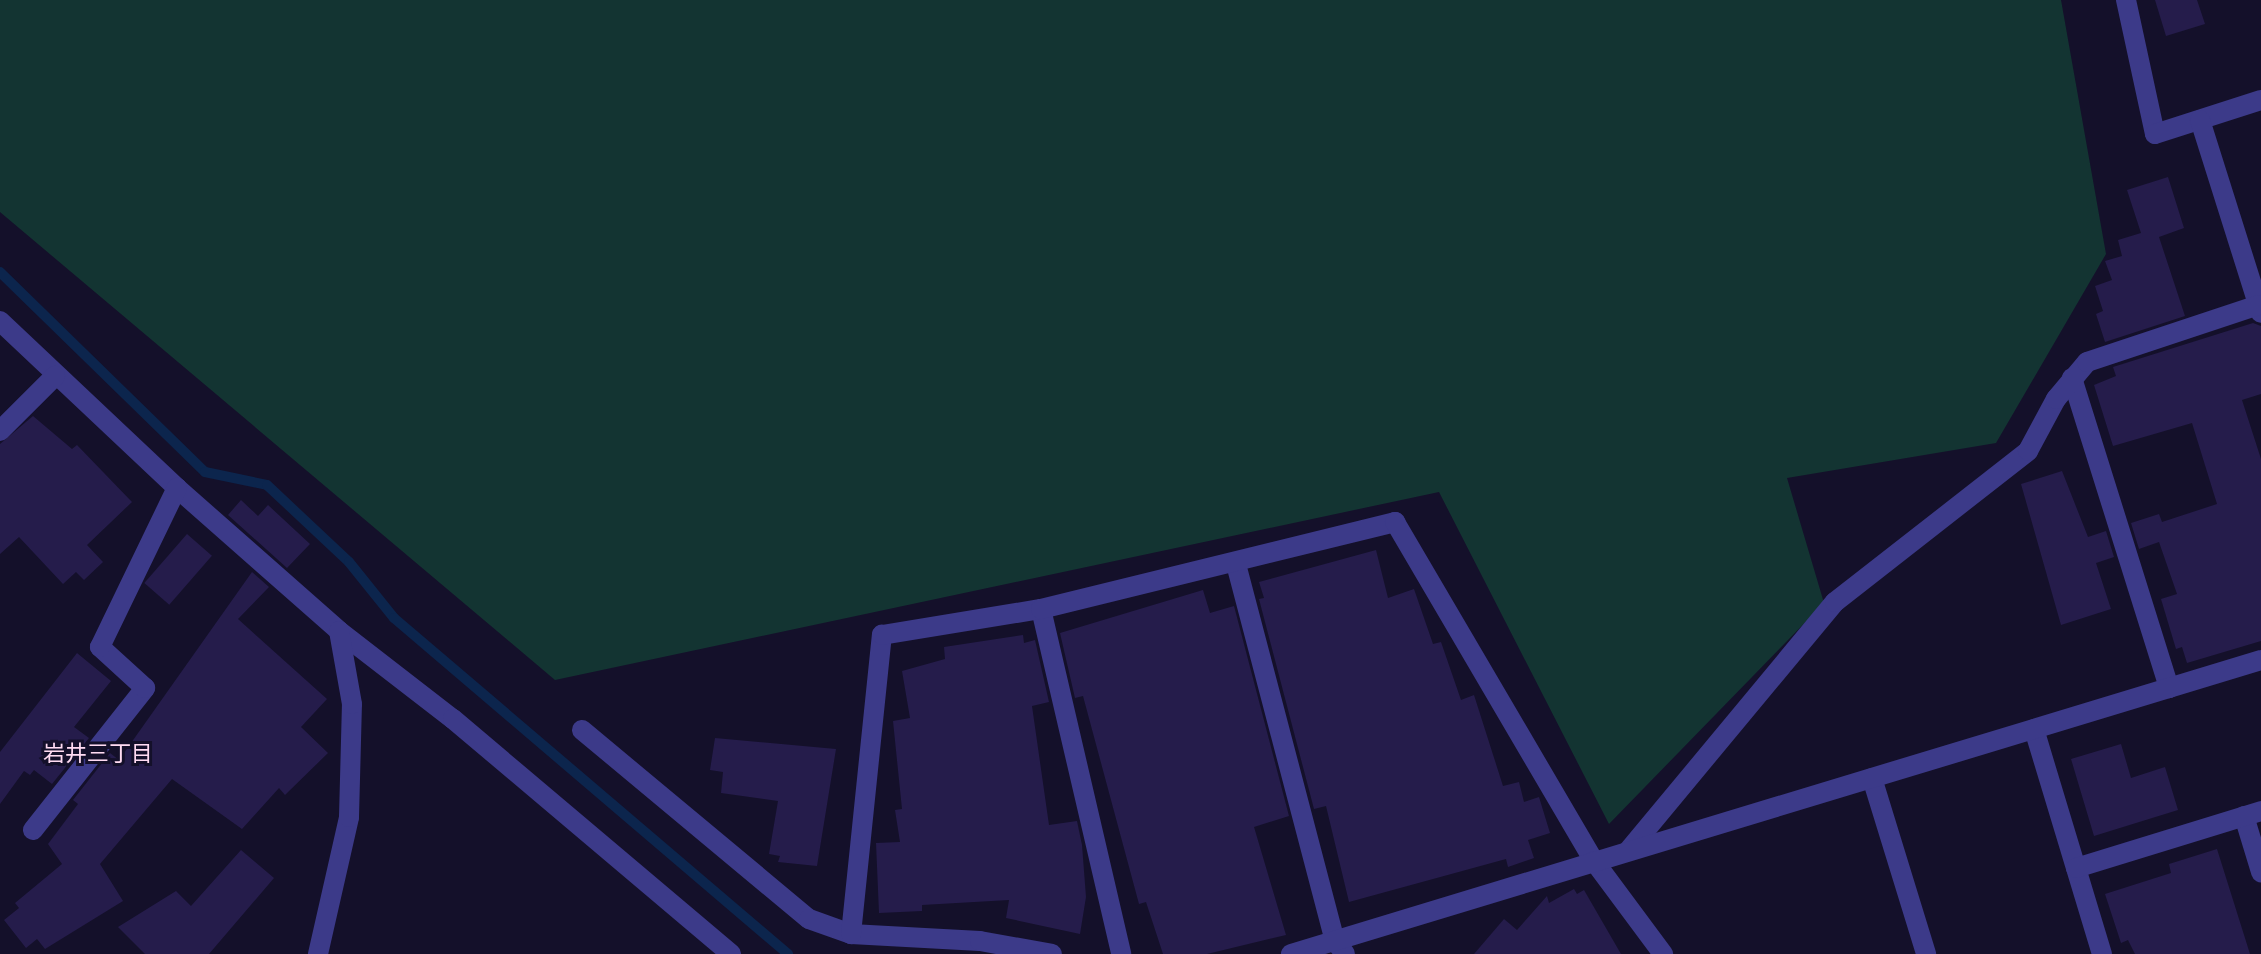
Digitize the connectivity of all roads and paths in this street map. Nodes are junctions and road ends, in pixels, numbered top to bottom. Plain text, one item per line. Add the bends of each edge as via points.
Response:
1 (2126, 0) edge
2 (2261, 100) edge
3 (2200, 120) junction
4 (2260, 309) edge
5 (0, 321) edge
6 (55, 376) junction
7 (2072, 378) junction
8 (0, 431) edge
9 (177, 488) junction
10 (1236, 564) junction
11 (1041, 609) junction
12 (339, 631) junction
13 (2261, 660) edge
14 (2169, 688) junction
15 (2034, 729) junction
16 (582, 730) dead end
17 (1872, 778) junction
18 (2253, 814) edge
19 (33, 830) dead end
20 (1629, 850) junction
21 (1594, 861) junction
22 (2076, 868) junction
23 (2261, 872) edge
24 (851, 934) junction
25 (1340, 948) edge
26 (318, 954) edge
27 (731, 954) edge
28 (1052, 954) edge
29 (1121, 954) edge
30 (1291, 954) edge
31 (1663, 954) edge
32 (1926, 954) edge
33 (2102, 954) edge

1 - 3 street via 2155,134
2 - 3 street
3 - 4 street
4 - 7 street via 2087,362
5 - 6 street
6 - 8 street
6 - 9 street
7 - 14 street
7 - 20 street via 2028,451 1835,602
9 - 12 street
9 - 19 street via 100,647 145,688
10 - 11 street
10 - 21 street via 1395,522
10 - 25 street
11 - 24 street via 882,635
11 - 29 street
12 - 26 street via 352,704 349,817
12 - 27 street via 453,719
13 - 14 street
14 - 15 street
15 - 17 street
15 - 22 street
16 - 24 street via 809,919
17 - 20 street
17 - 32 street
18 - 22 street
18 - 23 street
20 - 21 street
21 - 25 street
21 - 31 street
22 - 33 street
24 - 28 street via 980,941
25 - 30 street

